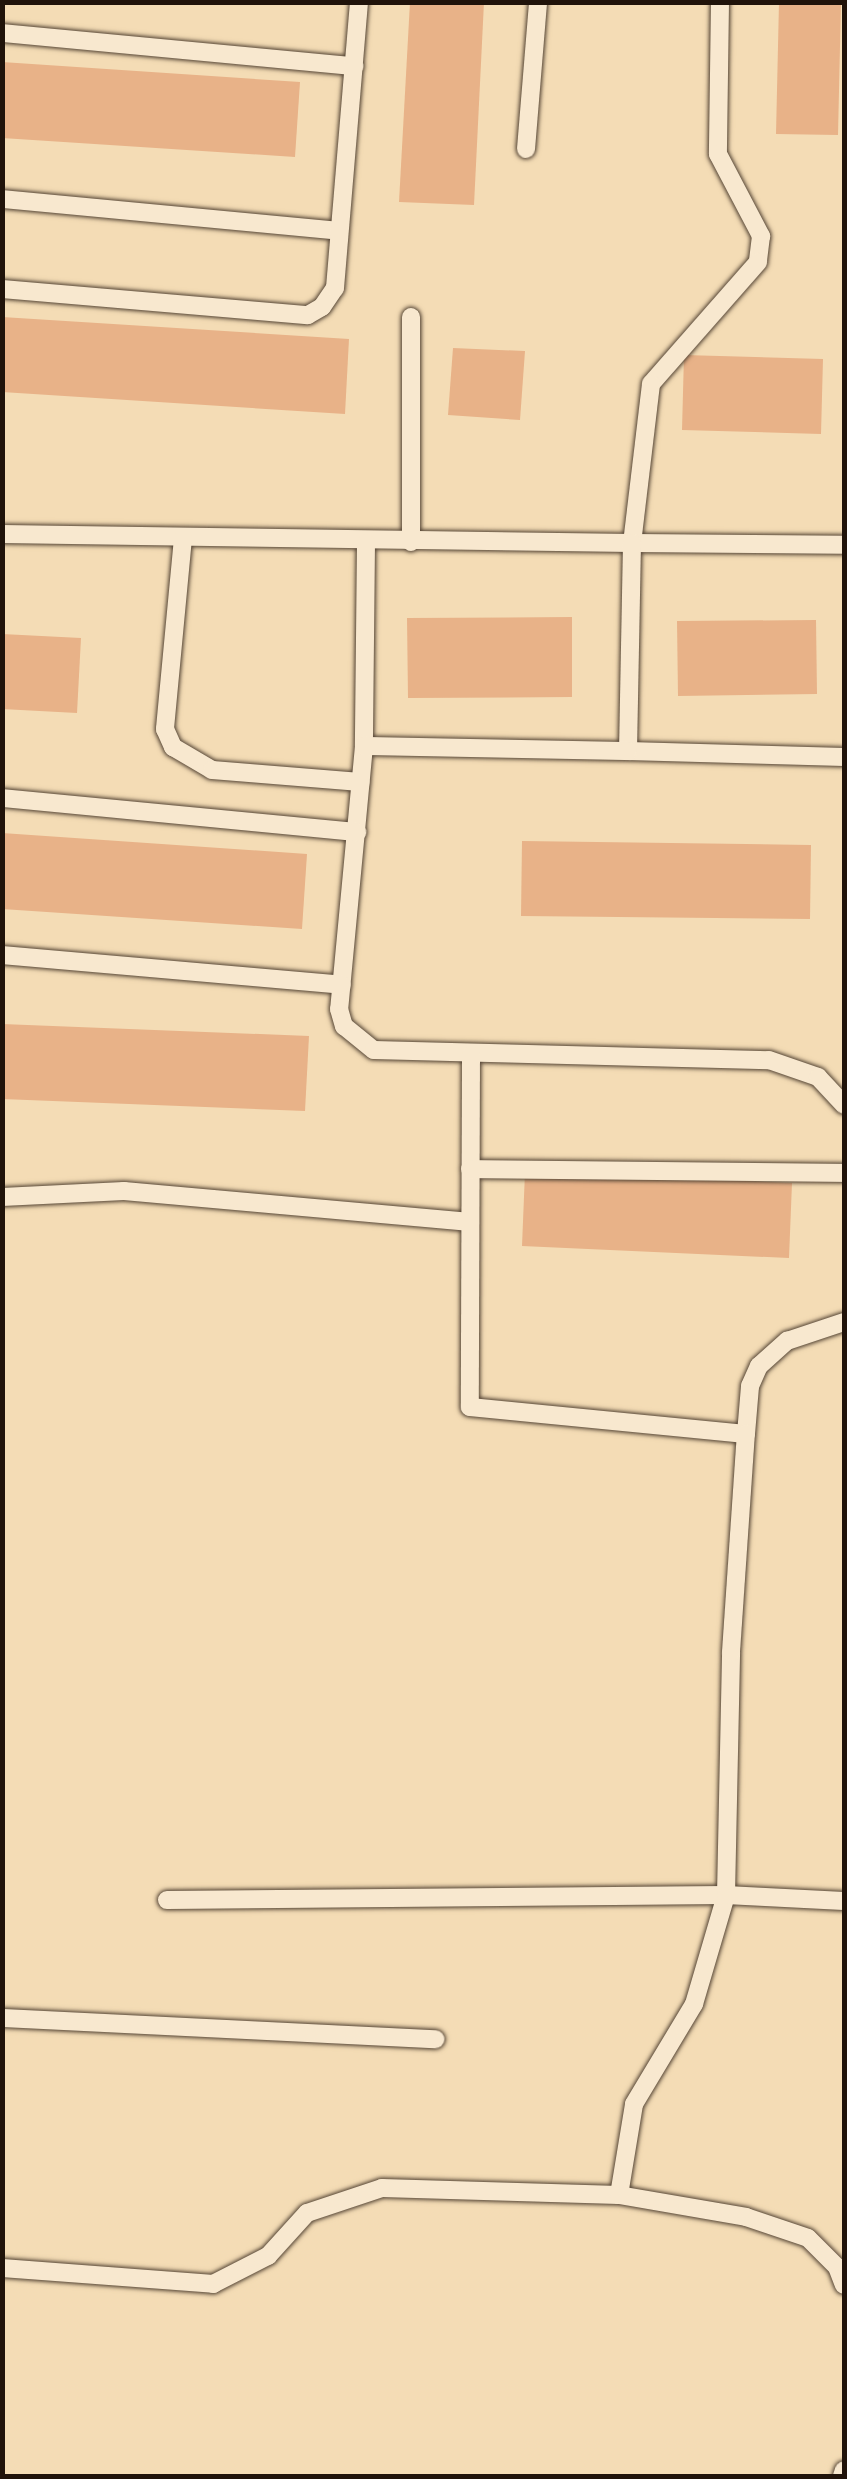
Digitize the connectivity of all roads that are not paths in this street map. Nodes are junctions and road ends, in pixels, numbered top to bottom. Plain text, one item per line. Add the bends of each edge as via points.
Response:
1 (360, 2) edge
2 (538, 2) edge
3 (720, 2) edge
4 (2, 34) edge
5 (354, 66) junction
6 (526, 149) dead end
7 (2, 200) edge
8 (338, 231) junction
9 (2, 289) edge
10 (411, 316) dead end
11 (2, 534) edge
12 (183, 538) junction
13 (366, 542) junction
14 (410, 542) junction
15 (632, 544) junction
16 (844, 545) edge
17 (364, 746) junction
18 (628, 751) junction
19 (844, 756) edge
20 (361, 782) junction
21 (2, 798) edge
22 (357, 832) junction
23 (2, 955) edge
24 (342, 985) junction
25 (471, 1054) junction
26 (844, 1105) edge
27 (470, 1170) junction
28 (844, 1173) edge
29 (2, 1197) edge
30 (468, 1222) junction
31 (844, 1322) edge
32 (746, 1434) junction
33 (726, 1895) junction
34 (168, 1900) dead end
35 (844, 1901) edge
36 (2, 2018) edge
37 (435, 2040) dead end
38 (619, 2195) junction
39 (2, 2268) edge
40 (844, 2285) edge

1 - 5 lane
2 - 6 lane
3 - 15 lane via 718,154 760,236 758,262 651,384
4 - 5 lane
5 - 8 lane
7 - 8 lane
8 - 9 lane via 335,288 308,315
10 - 14 lane
11 - 12 lane
12 - 13 lane
12 - 20 lane via 165,729 173,746 212,770
13 - 14 lane
13 - 17 lane
14 - 15 lane
15 - 16 lane
15 - 18 lane
17 - 18 lane
17 - 20 lane
18 - 19 lane
20 - 22 lane
21 - 22 lane
22 - 24 lane
23 - 24 lane
24 - 25 lane via 344,1026 374,1050
25 - 26 lane via 769,1060 818,1077
25 - 27 lane
27 - 28 lane
27 - 30 lane
29 - 30 lane via 124,1192
30 - 32 lane via 470,1406
31 - 32 lane via 787,1341 760,1366 750,1386
32 - 33 lane via 730,1652
33 - 34 lane
33 - 35 lane
33 - 38 lane via 694,2004 634,2104
36 - 37 lane
38 - 39 lane via 382,2188 307,2213 268,2256 213,2284
38 - 40 lane via 746,2217 808,2238 838,2267

